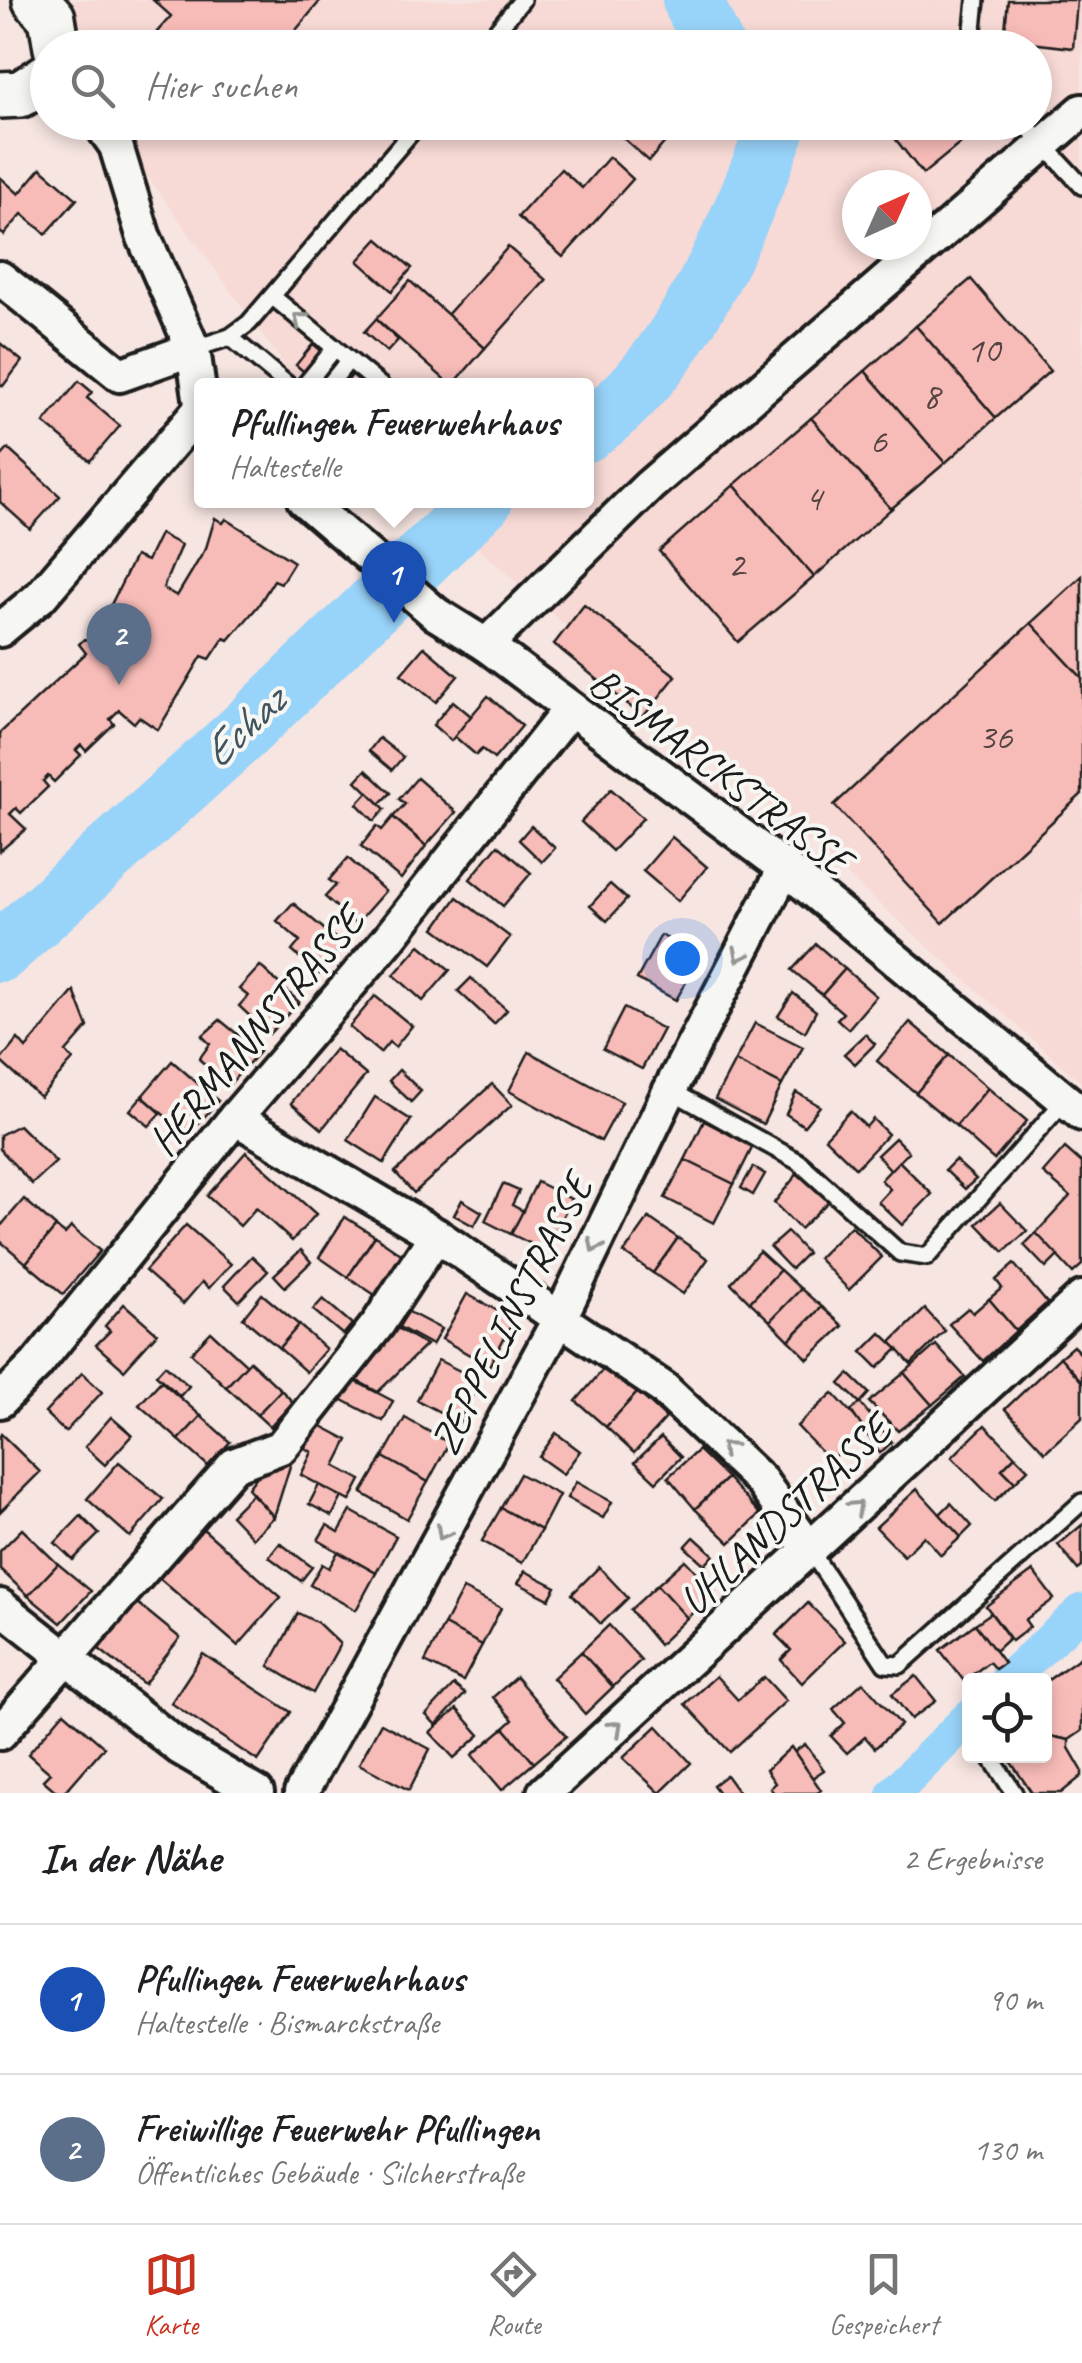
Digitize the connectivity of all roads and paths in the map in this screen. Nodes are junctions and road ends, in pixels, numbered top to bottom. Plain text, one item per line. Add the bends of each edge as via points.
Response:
1 (36, 0) edge
2 (522, 0) edge
3 (976, 0) edge
4 (54, 30) edge
5 (497, 30) edge
6 (973, 30) edge
7 (30, 88) edge
8 (0, 94) edge
9 (1082, 111) edge
10 (1052, 124) edge
11 (112, 140) edge
12 (405, 140) edge
13 (1025, 140) edge
14 (1039, 140) edge
15 (1082, 186) edge
16 (0, 278) edge
17 (274, 297) junction
18 (230, 337) junction
19 (335, 348) junction
20 (193, 349) junction
21 (349, 360) junction
22 (197, 378) edge
23 (280, 378) edge
24 (311, 378) edge
25 (334, 378) edge
26 (371, 378) edge
27 (194, 419) edge
28 (313, 508) edge
29 (0, 630) edge
30 (486, 644) junction
31 (570, 709) junction
32 (785, 868) junction
33 (670, 1090) junction
34 (1074, 1106) edge
35 (235, 1118) junction
36 (436, 1235) junction
37 (1082, 1298) edge
38 (560, 1318) junction
39 (0, 1401) edge
40 (1082, 1502) edge
41 (810, 1550) junction
42 (0, 1606) edge
43 (68, 1660) junction
44 (0, 1733) edge
45 (995, 1763) edge
46 (257, 1793) edge
47 (300, 1793) edge
48 (544, 1793) edge
49 (1014, 1793) edge

1 - 4 main road
2 - 5 lane
3 - 6 lane
7 - 8 main road
9 - 10 street
11 - 20 street
12 - 17 lane
13 - 30 street
14 - 15 lane
16 - 20 street via 120,375
17 - 18 lane
19 -> 17 lane
18 - 20 lane
18 - 23 lane
19 - 21 lane
19 - 24 lane
20 - 22 street
21 - 25 lane
21 - 26 lane
27 - 29 street via 40,597
28 - 30 street, BISMARCKSTRASSE via 436,614
30 - 31 street, BISMARCKSTRASSE
31 - 32 street, BISMARCKSTRASSE
31 - 35 street, HERMANNSTRASSE via 386,942
32 -> 33 street, ZEPPELINSTRASSE
32 - 34 street, BISMARCKSTRASSE
33 - 34 lane via 799,1162 900,1253 927,1257
33 -> 38 street, ZEPPELINSTRASSE
35 - 36 street
35 - 39 street, HERMANNSTRASSE
36 - 38 street
36 - 43 street via 378,1324 281,1448 234,1465
41 -> 37 street, UHLANDSTRASSE
41 -> 38 street via 761,1481 663,1388
38 -> 47 street, ZEPPELINSTRASSE
40 - 41 lane via 900,1665 885,1664
48 -> 41 street, UHLANDSTRASSE
42 - 43 street
43 - 44 street
43 - 46 street via 180,1748
45 - 49 lane

